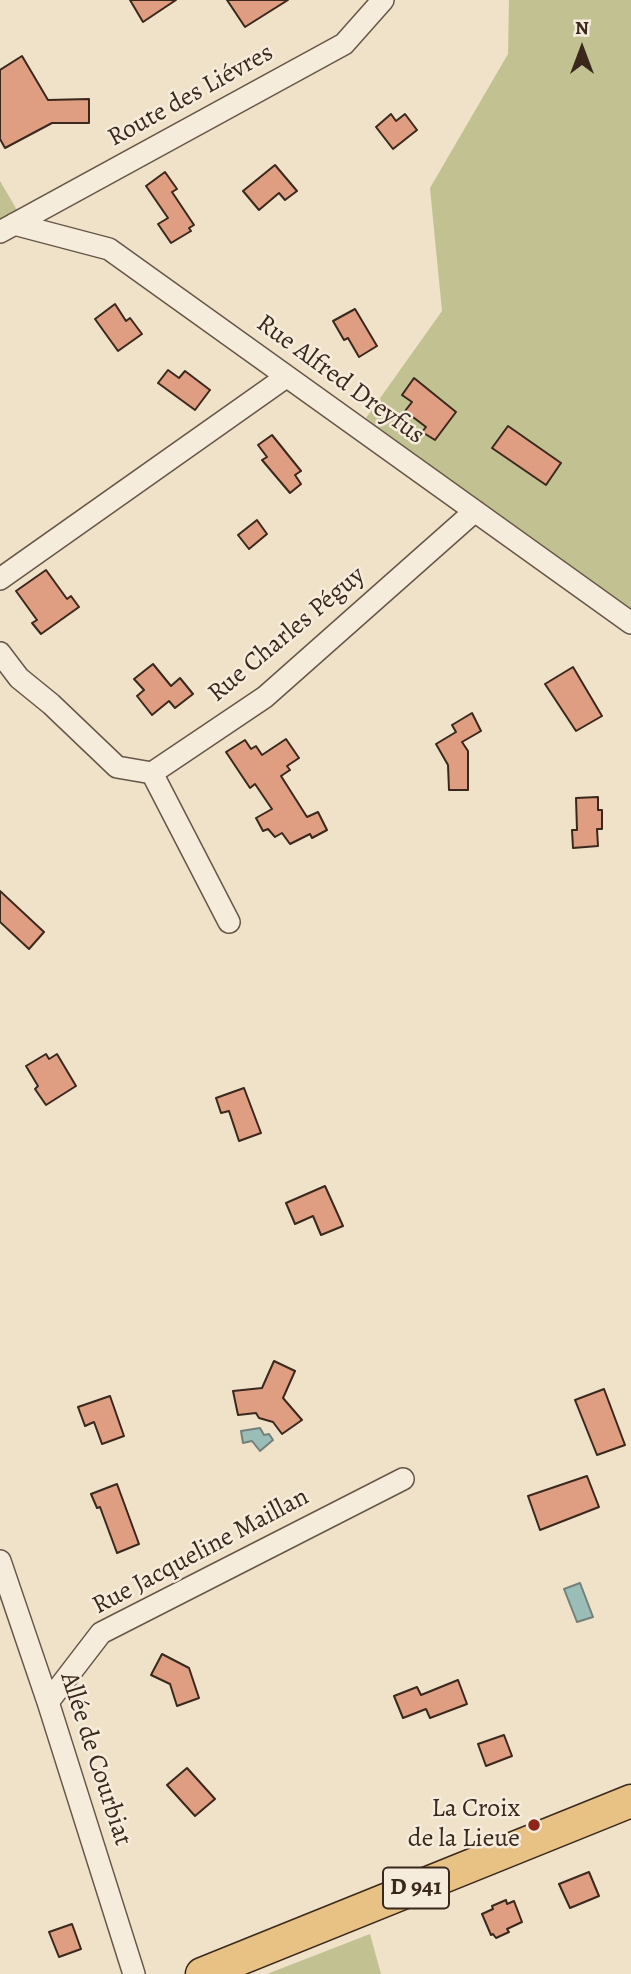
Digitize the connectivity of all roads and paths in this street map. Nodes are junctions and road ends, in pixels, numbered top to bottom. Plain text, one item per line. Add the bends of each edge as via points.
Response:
1 (383, 0) edge
2 (7, 228) edge
3 (286, 377) junction
4 (475, 511) junction
5 (0, 579) edge
6 (631, 623) edge
7 (0, 653) edge
8 (152, 773) junction
9 (229, 922) dead end
10 (402, 1479) dead end
11 (0, 1561) edge
12 (48, 1702) junction
13 (631, 1801) edge
14 (134, 1974) edge
15 (202, 1974) edge

1 - 2 street, Route des Liévres via 344,44
2 - 3 street, Rue Alfred Dreyfus via 108,249
3 - 4 street, Rue Alfred Dreyfus
3 - 5 street
4 - 6 street, Rue Alfred Dreyfus
4 - 8 street, Rue Charles Péguy via 265,697
7 - 8 street via 19,678 117,767
8 - 9 street
10 - 12 street, Rue Jacqueline Maillan via 101,1633
11 - 12 street, Allée de Courbiat
12 - 14 street, Allée de Courbiat
13 - 15 main road, D 941

